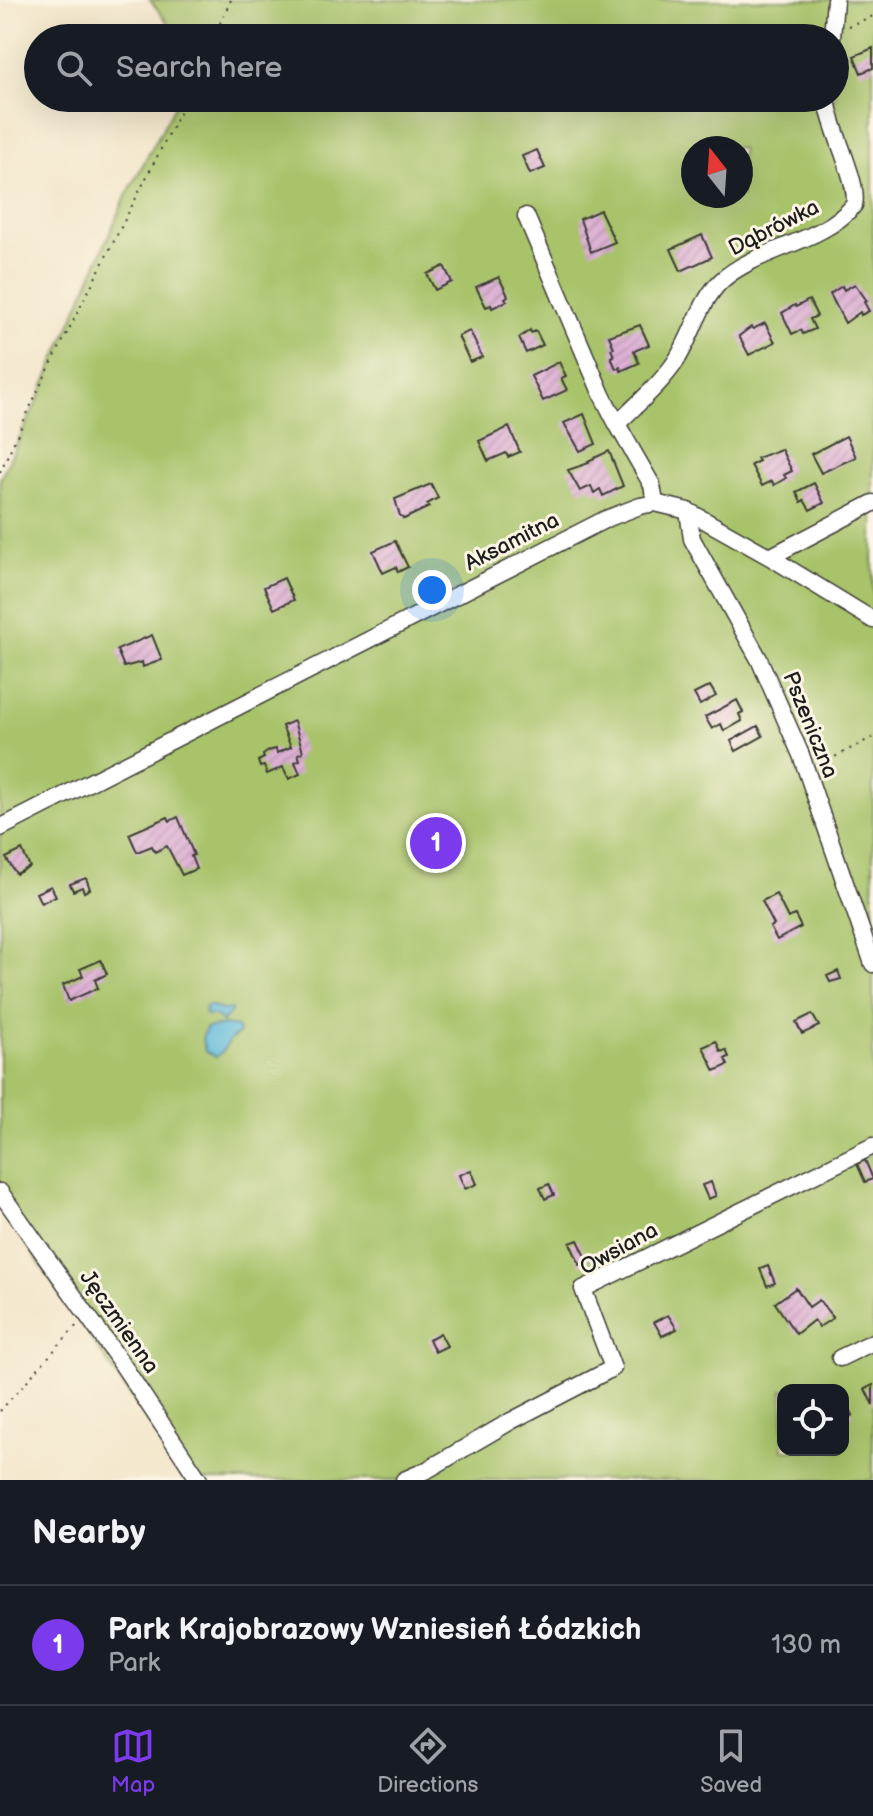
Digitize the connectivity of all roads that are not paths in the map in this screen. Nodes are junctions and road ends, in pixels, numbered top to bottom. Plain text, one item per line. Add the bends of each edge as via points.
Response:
1 (835, 0) edge
2 (833, 24) edge
3 (830, 112) edge
4 (526, 216) dead end
5 (617, 424) junction
6 (655, 503) junction
7 (873, 503) edge
8 (688, 511) junction
9 (770, 557) junction
10 (873, 620) edge
11 (0, 828) edge
12 (873, 964) edge
13 (873, 1146) edge
14 (0, 1192) edge
15 (873, 1342) edge
16 (840, 1358) dead end
17 (199, 1480) edge
18 (404, 1480) edge

1 - 2 street
3 - 5 street, Dąbrówka via 854,187 854,205 838,219 721,281 675,361
4 - 5 street
5 - 6 street via 652,485
6 - 8 street
6 - 11 street, Aksamitna via 606,519
7 - 9 street
8 - 9 street
8 - 12 street, Pszeniczna via 692,539 759,659 808,772
9 - 10 street
13 - 18 street, Owsiana via 583,1289 613,1368
14 - 17 street, Jęczmienna
15 - 16 street

